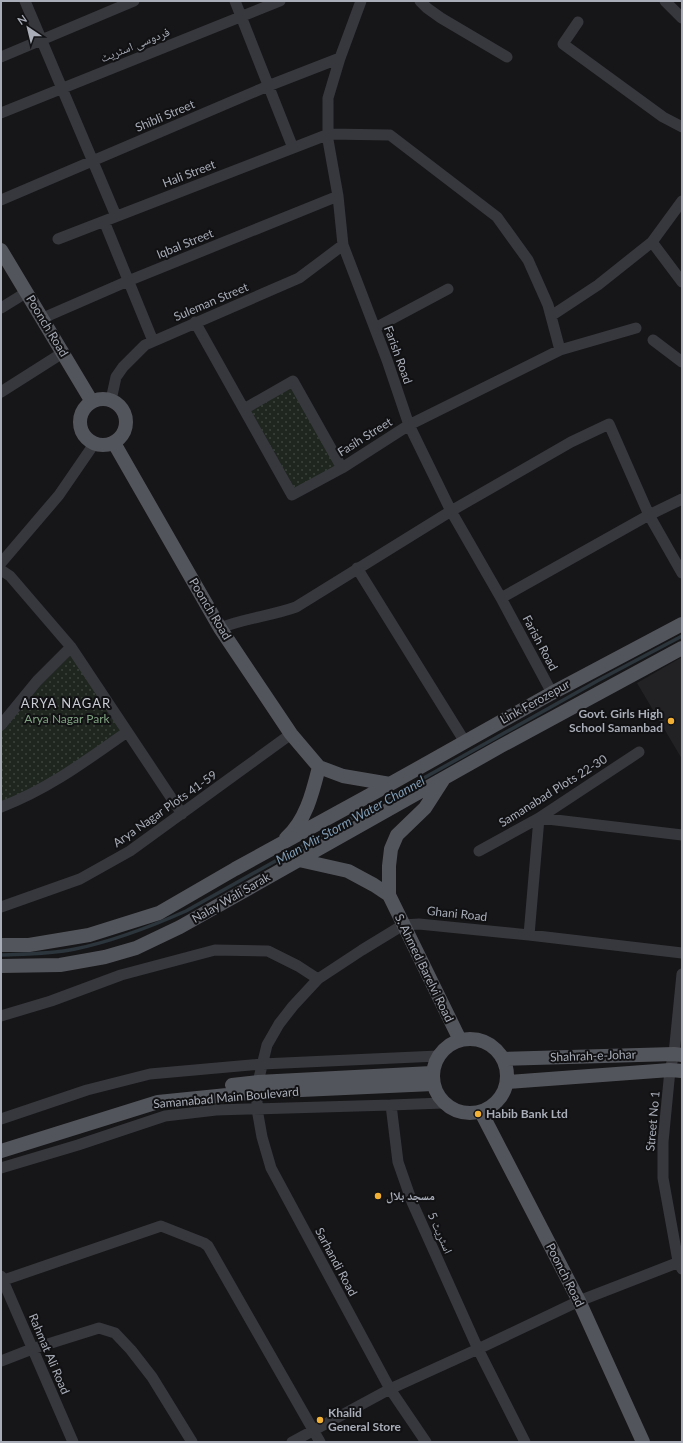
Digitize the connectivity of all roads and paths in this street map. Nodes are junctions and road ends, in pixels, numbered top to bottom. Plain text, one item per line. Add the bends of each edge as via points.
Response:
1 (25, 1) edge
2 (134, 1) edge
3 (235, 1) edge
4 (280, 1) edge
5 (362, 1) edge
6 (420, 1) edge
7 (665, 1) edge
8 (241, 16) junction
9 (682, 18) edge
10 (578, 22) dead end
11 (41, 40) junction
12 (1, 57) edge
13 (507, 57) dead end
14 (340, 58) junction
15 (268, 86) junction
16 (62, 88) junction
17 (1, 113) edge
18 (682, 127) edge
19 (329, 134) junction
20 (293, 148) junction
21 (93, 161) junction
22 (338, 196) junction
23 (1, 200) edge
24 (682, 201) edge
25 (116, 216) junction
26 (104, 221) junction
27 (58, 239) dead end
28 (652, 242) junction
29 (343, 245) junction
30 (1, 250) edge
31 (128, 281) junction
32 (682, 282) edge
33 (448, 289) dead end
34 (27, 292) junction
35 (1, 308) edge
36 (551, 316) junction
37 (43, 318) junction
38 (195, 322) junction
39 (374, 328) junction
40 (636, 328) dead end
41 (653, 340) dead end
42 (153, 341) junction
43 (560, 350) junction
44 (64, 352) junction
45 (682, 362) edge
46 (2, 388) edge
47 (111, 400) junction
48 (92, 402) junction
49 (244, 409) junction
50 (409, 425) junction
51 (114, 443) junction
52 (94, 444) junction
53 (342, 468) junction
54 (682, 499) edge
55 (451, 511) junction
56 (650, 515) junction
57 (1, 563) edge
58 (357, 568) junction
59 (1, 570) edge
60 (682, 573) edge
61 (501, 598) junction
62 (682, 624) edge
63 (220, 628) junction
64 (71, 647) junction
65 (682, 648) edge
66 (552, 692) junction
67 (1, 725) edge
68 (127, 732) junction
69 (291, 734) junction
70 (465, 742) junction
71 (639, 752) dead end
72 (319, 767) junction
73 (444, 778) junction
74 (390, 784) junction
75 (1, 807) edge
76 (182, 814) junction
77 (539, 818) junction
78 (682, 834) edge
79 (274, 847) junction
80 (479, 851) dead end
81 (299, 860) junction
82 (389, 896) junction
83 (1, 906) edge
84 (403, 925) junction
85 (529, 935) junction
86 (1, 945) edge
87 (682, 953) edge
88 (1, 966) edge
89 (682, 974) edge
90 (318, 979) junction
91 (1, 1016) edge
92 (460, 1040) junction
93 (678, 1054) edge
94 (438, 1056) junction
95 (503, 1059) junction
96 (262, 1064) junction
97 (676, 1070) edge
98 (433, 1079) junction
99 (507, 1082) junction
100 (258, 1087) junction
101 (443, 1103) junction
102 (391, 1105) junction
103 (257, 1109) junction
104 (481, 1112) junction
105 (1, 1120) edge
106 (1, 1141) edge
107 (1, 1151) edge
108 (1, 1168) edge
109 (681, 1264) edge
110 (2, 1279) edge
111 (579, 1301) junction
112 (32, 1349) junction
113 (478, 1349) junction
114 (1, 1361) edge
115 (390, 1389) junction
116 (314, 1430) junction
117 (73, 1442) edge
118 (192, 1442) edge
119 (292, 1442) edge
120 (320, 1442) edge
121 (426, 1442) edge
122 (525, 1442) edge
123 (643, 1442) edge

1 - 11 street
2 - 11 street
3 - 8 street
4 - 8 street, فردوسی اسٹریٹ
5 - 14 street, Farish Road
6 - 13 street via 441,18
7 - 9 street
8 - 15 street
8 - 16 street, فردوسی اسٹریٹ
10 - 18 street via 563,44 663,117
11 - 12 street
11 - 16 street
14 - 15 street, Shibli Street
14 - 19 street, Farish Road via 328,98
15 - 20 street
15 - 21 street, Shibli Street
16 - 17 street, فردوسی اسٹریٹ
16 - 21 street
19 - 20 street, Hali Street
19 - 22 street, Farish Road
19 - 36 street via 390,135 497,217 528,260
20 - 25 street, Hali Street
21 - 23 street, Shibli Street
21 - 25 street
22 - 29 street, Farish Road
22 - 31 street, Iqbal Street
24 - 28 street
25 - 26 street, Hali Street
26 - 27 street, Hali Street
26 - 31 street
28 - 32 street
28 - 36 street via 598,285
29 - 38 street, Suleman Street via 299,278
29 - 39 street, Farish Road
30 - 34 main road, Poonch Road
31 - 37 street, Iqbal Street
31 - 42 street
33 - 39 street
34 - 35 street
34 - 37 main road, Poonch Road
36 - 43 street
37 - 44 main road, Poonch Road
38 - 42 street, Suleman Street
38 - 49 street, Fasih Street
39 - 50 street, Farish Road
40 - 43 street, Fasih Street
41 - 45 street
42 - 47 street, Suleman Street via 145,345 123,367 116,377
43 - 50 street, Fasih Street
44 - 46 street
44 - 48 main road, Poonch Road
47 - 48 main road
47 - 51 main road via 124,412 126,421 125,429
48 - 52 main road via 82,412 80,427 83,434
49 - 53 street, Fasih Street via 292,495
49 - 53 street via 293,381
50 - 53 street, Fasih Street
50 - 55 street, Farish Road
51 - 52 main road
51 - 63 main road, Poonch Road
52 - 57 street via 59,495
54 - 56 street
55 - 56 street via 571,442 609,424
55 - 58 street
55 - 61 street, Farish Road
56 - 60 street
56 - 61 street
58 - 63 street via 296,607
58 - 70 street
59 - 64 street via 10,576
61 - 66 street, Farish Road
62 - 66 main road, Link Ferozepur
63 - 69 main road, Poonch Road
64 - 67 street via 37,681
64 - 68 street
65 - 73 main road, Link Ferozepur
66 - 70 main road, Link Ferozepur
68 - 75 street via 68,772 16,802
68 - 76 street
69 - 72 main road, Poonch Road
69 - 76 street, Arya Nagar Plots 41-59
70 - 74 main road, Link Ferozepur
71 - 77 street, Samanabad Plots 22-30
72 - 74 main road, Poonch Road via 343,776
72 - 79 main road via 304,812 291,833
73 - 81 main road, Nalay Wali Sarak
73 - 82 main road, S. Ahmed Barelvi Road via 425,808 397,835 391,849
74 - 79 main road, Nalay Wali Sarak
76 - 83 street, Arya Nagar Plots 41-59 via 130,851 80,879
77 - 78 street
77 - 80 street, Samanabad Plots 22-30
77 - 85 street
79 - 86 main road, Nalay Wali Sarak via 159,913 90,935 29,945
81 - 82 main road, S. Ahmed Barelvi Road via 348,871
81 - 88 main road, Nalay Wali Sarak via 180,928 136,948 60,965
82 - 84 main road, S. Ahmed Barelvi Road
84 - 85 street, Ghani Road via 419,924
84 - 90 street, Ghani Road
84 - 92 main road, S. Ahmed Barelvi Road
85 - 87 street, Ghani Road
89 - 93 street, Street No 1
90 - 91 street via 268,951 215,950 121,975
90 - 96 street, Ghani Road via 279,1024 267,1045
92 - 94 main road via 451,1043
92 - 95 main road via 485,1042
93 - 95 main road, Shahrah-e-Johar
93 - 97 street, Street No 1
94 - 96 street
94 - 98 main road via 434,1064
95 - 99 main road via 507,1070
96 - 100 street, Ghani Road
96 - 105 street via 150,1074 87,1090
97 - 99 main road, Shahrah-e-Johar
97 - 109 street, Street No 1 via 663,1142 663,1178
98 - 100 main road, Samanabad Main Boulevard
98 - 101 main road via 437,1094
99 - 104 main road via 498,1100
100 - 103 street, Sarhandi Road
100 - 106 main road, Samanabad Main Boulevard via 156,1094
100 - 107 main road, Samanabad Main Boulevard via 158,1102
101 - 102 street
101 - 104 main road via 468,1114
102 - 103 street
102 - 113 street, اسٹریٹ 5 via 398,1162 412,1202
103 - 108 street via 216,1110 165,1116
103 - 115 street, Sarhandi Road via 271,1168
104 - 111 main road, Poonch Road
109 - 111 street
110 - 112 street, Rahmat Ali Road
110 - 116 street via 161,1226 204,1243
111 - 113 street
111 - 123 main road, Poonch Road
112 - 114 street
112 - 117 street, Rahmat Ali Road
112 - 118 street via 99,1328 115,1333 152,1376
113 - 115 street
113 - 122 street, اسٹریٹ 5
115 - 116 street
115 - 121 street, Sarhandi Road
116 - 119 street
116 - 120 street

